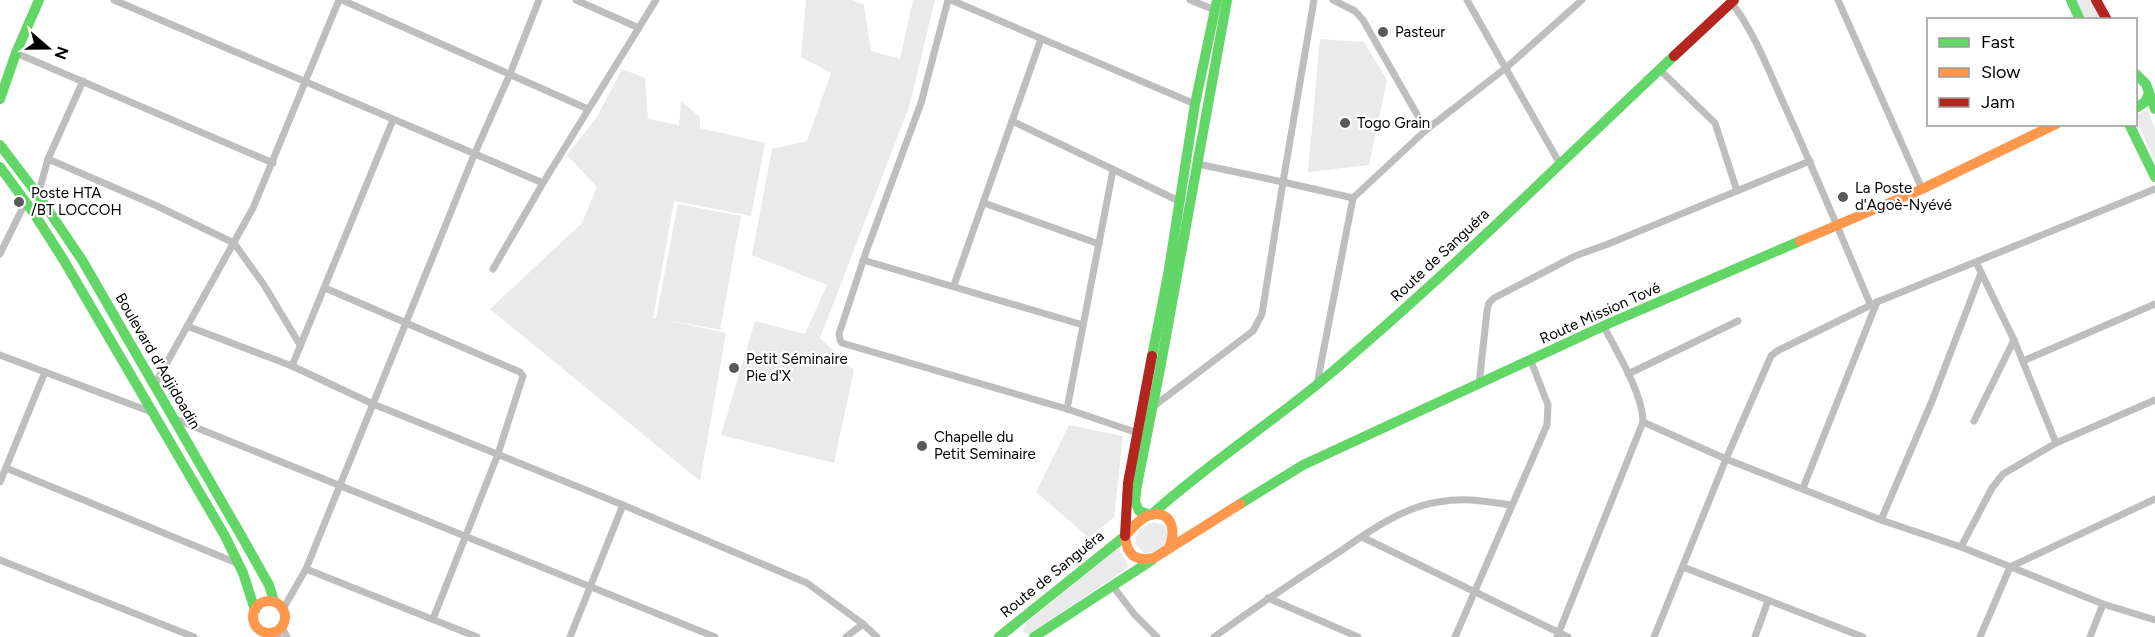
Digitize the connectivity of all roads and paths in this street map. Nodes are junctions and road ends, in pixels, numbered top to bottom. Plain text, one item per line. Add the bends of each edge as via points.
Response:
1 (39, 0) edge
2 (114, 0) edge
3 (141, 0) edge
4 (340, 0) edge
5 (538, 0) edge
6 (576, 0) edge
7 (656, 0) edge
8 (950, 0) edge
9 (1190, 0) edge
10 (1227, 0) edge
11 (1314, 0) edge
12 (1333, 0) edge
13 (1467, 0) edge
14 (1582, 0) edge
15 (1838, 0) edge
16 (2071, 0) edge
17 (2096, 0) edge
18 (1732, 1) edge
19 (1219, 8) edge
20 (136, 10) junction
21 (2079, 18) edge
22 (2106, 18) edge
23 (639, 28) junction
24 (1041, 39) junction
25 (16, 53) junction
26 (1507, 68) junction
27 (1661, 71) junction
28 (510, 74) junction
29 (2137, 74) edge
30 (83, 81) junction
31 (306, 81) junction
32 (2150, 86) edge
33 (0, 99) edge
34 (1195, 104) junction
35 (2137, 107) edge
36 (588, 109) junction
37 (2155, 109) edge
38 (393, 120) junction
39 (1012, 121) junction
40 (2052, 126) edge
41 (2130, 126) edge
42 (1426, 130) junction
43 (0, 145) edge
44 (474, 155) junction
45 (48, 159) junction
46 (1810, 160) junction
47 (1185, 162) junction
48 (273, 163) junction
49 (1198, 164) junction
50 (1560, 164) junction
51 (0, 167) edge
52 (1113, 170) junction
53 (2155, 177) edge
54 (1283, 182) junction
55 (543, 183) junction
56 (1922, 189) junction
57 (2155, 189) edge
58 (1737, 191) junction
59 (38, 195) junction
60 (1353, 198) junction
61 (26, 201) junction
62 (1179, 201) junction
63 (984, 203) junction
64 (1837, 225) junction
65 (234, 243) junction
66 (1100, 244) junction
67 (0, 254) edge
68 (863, 260) junction
69 (1976, 262) junction
70 (493, 269) dead end
71 (1981, 273) junction
72 (954, 285) junction
73 (325, 288) junction
74 (1874, 304) junction
75 (2155, 304) edge
76 (1738, 321) dead end
77 (405, 323) junction
78 (1083, 325) junction
79 (187, 326) junction
80 (1604, 327) junction
81 (2014, 340) junction
82 (300, 345) junction
83 (0, 355) edge
84 (1531, 361) junction
85 (2023, 361) junction
86 (292, 366) junction
87 (45, 372) junction
88 (1628, 374) junction
89 (155, 384) junction
90 (1317, 384) junction
91 (1479, 384) junction
92 (2155, 400) edge
93 (373, 404) junction
94 (1154, 406) junction
95 (1067, 409) junction
96 (154, 413) junction
97 (174, 419) junction
98 (1974, 421) dead end
99 (1643, 422) junction
100 (1138, 433) junction
101 (2056, 443) junction
102 (498, 454) junction
103 (1726, 459) junction
104 (6, 468) junction
105 (1189, 481) junction
106 (0, 482) edge
107 (340, 485) junction
108 (1803, 488) junction
109 (2155, 499) edge
110 (623, 505) junction
111 (1511, 505) junction
112 (1151, 515) junction
113 (1167, 518) junction
114 (1217, 520) junction
115 (1881, 520) junction
116 (1174, 527) junction
117 (466, 536) junction
118 (1125, 536) junction
119 (1362, 537) junction
120 (1961, 547) junction
121 (1168, 549) junction
122 (1154, 558) junction
123 (0, 560) edge
124 (240, 565) junction
125 (1683, 567) junction
126 (2010, 567) junction
127 (306, 569) junction
128 (1112, 585) junction
129 (590, 586) junction
130 (1474, 590) junction
131 (1268, 598) junction
132 (1768, 601) junction
133 (2103, 604) junction
134 (278, 605) junction
135 (255, 610) junction
136 (434, 619) junction
137 (2155, 620) edge
138 (863, 624) junction
139 (259, 634) edge
140 (278, 634) edge
141 (1004, 635) edge
142 (1557, 635) edge
143 (194, 637) edge
144 (477, 637) edge
145 (570, 637) edge
146 (716, 637) edge
147 (846, 637) edge
148 (877, 637) edge
149 (1034, 637) edge
150 (1157, 637) edge
151 (1214, 637) edge
152 (1358, 637) edge
153 (1455, 637) edge
154 (1568, 637) edge
155 (1654, 637) edge
156 (1755, 637) edge
157 (1863, 637) edge
158 (1980, 637) edge
159 (2090, 637) edge

1 - 25 street
2 - 20 street
3 - 20 street
4 - 28 street
4 - 31 street
5 - 28 street
6 - 23 street
7 - 23 street
8 - 24 street
8 - 68 street via 921,103
9 - 19 street
10 - 19 street
11 - 54 street
12 - 42 street via 1355,10 1363,20
13 - 26 street
14 - 26 street
15 - 56 street
16 - 21 street
17 - 22 street
18 - 27 street, Route de Sanguéra
18 - 46 street
19 - 34 street
19 - 49 street
20 - 31 street
23 - 36 street
24 - 34 street
24 - 39 street
25 - 30 street
25 - 33 street
26 - 42 street
26 - 50 street
27 - 50 street, Route de Sanguéra
27 - 58 street via 1715,123
28 - 36 street
28 - 44 street
29 - 32 street
30 - 45 street
30 - 48 street
31 - 38 street
31 - 48 street
32 - 35 street via 2145,102
32 - 37 street
34 - 47 street
36 - 55 street
38 - 44 street
38 - 73 street
39 - 52 street
39 - 63 street
40 - 56 street, Route Mission Tové
41 - 53 street
42 - 60 street
43 - 59 street, Boulevard d'Adjidoadin
44 - 55 street
44 - 77 street
45 - 59 street
45 - 65 street
46 - 58 street
46 - 64 street
47 - 49 street
47 - 62 street
48 - 65 street
49 - 54 street
49 - 94 street
50 - 90 street, Route de Sanguéra via 1418,297
51 - 61 street, Boulevard d'Adjidoadin
52 - 62 street
52 - 66 street
54 - 60 street
54 - 94 street via 1259,323
55 - 70 street
56 - 64 street, Route Mission Tové
57 - 69 street
58 - 91 street via 1575,256 1494,298 1487,311
59 - 89 street, Boulevard d'Adjidoadin via 82,260
60 - 90 street
61 - 67 street
61 - 96 street, Boulevard d'Adjidoadin
62 - 100 street
63 - 66 street
63 - 72 street
64 - 74 street
64 - 80 street, Route Mission Tové
65 - 79 street
65 - 82 street
66 - 78 street
68 - 72 street
68 - 95 street via 839,334 842,343
69 - 71 street
69 - 74 street
71 - 81 street
71 - 115 street
72 - 78 street
73 - 77 street
73 - 82 street
74 - 103 street via 1771,356
74 - 108 street
75 - 85 street
76 - 88 street
77 - 93 street
77 - 102 street via 522,374 524,378
78 - 95 street
79 - 86 street
79 - 89 street
80 - 84 street, Route Mission Tové
80 - 88 street
81 - 85 street
81 - 98 street
82 - 86 street
83 - 87 street
84 - 91 street, Route Mission Tové
84 - 111 street via 1549,415
85 - 101 street
86 - 93 street
87 - 96 street
87 - 104 street
88 - 99 street
89 - 97 street, Boulevard d'Adjidoadin
90 - 105 street, Route de Sanguéra
91 - 114 street, Route Mission Tové via 1303,465
92 - 101 street
93 - 102 street
93 - 107 street
94 - 112 street via 1135,501 1139,511
95 - 100 street
96 - 124 street, Boulevard d'Adjidoadin
97 - 107 street
97 - 134 street, Boulevard d'Adjidoadin
99 - 103 street
99 - 142 street
100 - 118 street via 1128,483
101 - 120 street via 2003,474
102 - 110 street
102 - 117 street
103 - 108 street
103 - 125 street
104 - 106 street
104 - 124 street
105 - 112 street, Route de Sanguéra
105 - 113 street via 1162,515
107 - 117 street
107 - 127 street
108 - 115 street
109 - 126 street
110 - 129 street
110 - 138 street via 807,583
111 - 119 street via 1467,498 1435,502 1409,510
111 - 130 street
112 - 113 street
112 - 118 street, Route de Sanguéra
113 - 116 street
114 - 116 street via 1185,529
114 - 121 street, Route Mission Tové
115 - 120 street
116 - 121 street via 1175,539
117 - 129 street
117 - 136 street
118 - 122 street via 1127,552 1132,556 1143,561
118 - 141 street, Route de Sanguéra
119 - 130 street
119 - 131 street
120 - 126 street
121 - 122 street, Route Mission Tové
122 - 128 street
123 - 143 street
124 - 135 street, Boulevard d'Adjidoadin
125 - 132 street
125 - 155 street
126 - 133 street
126 - 158 street
127 - 134 street
127 - 136 street
128 - 149 street
128 - 150 street
129 - 145 street
129 - 146 street
130 - 142 street
130 - 153 street
131 - 151 street
131 - 152 street
132 - 156 street
132 - 157 street
133 - 137 street
133 - 159 street
134 - 135 street via 261,603
134 - 140 street via 285,615
135 - 139 street via 254,625
136 - 144 street
138 - 147 street
138 - 148 street
139 - 140 street
142 - 154 street

